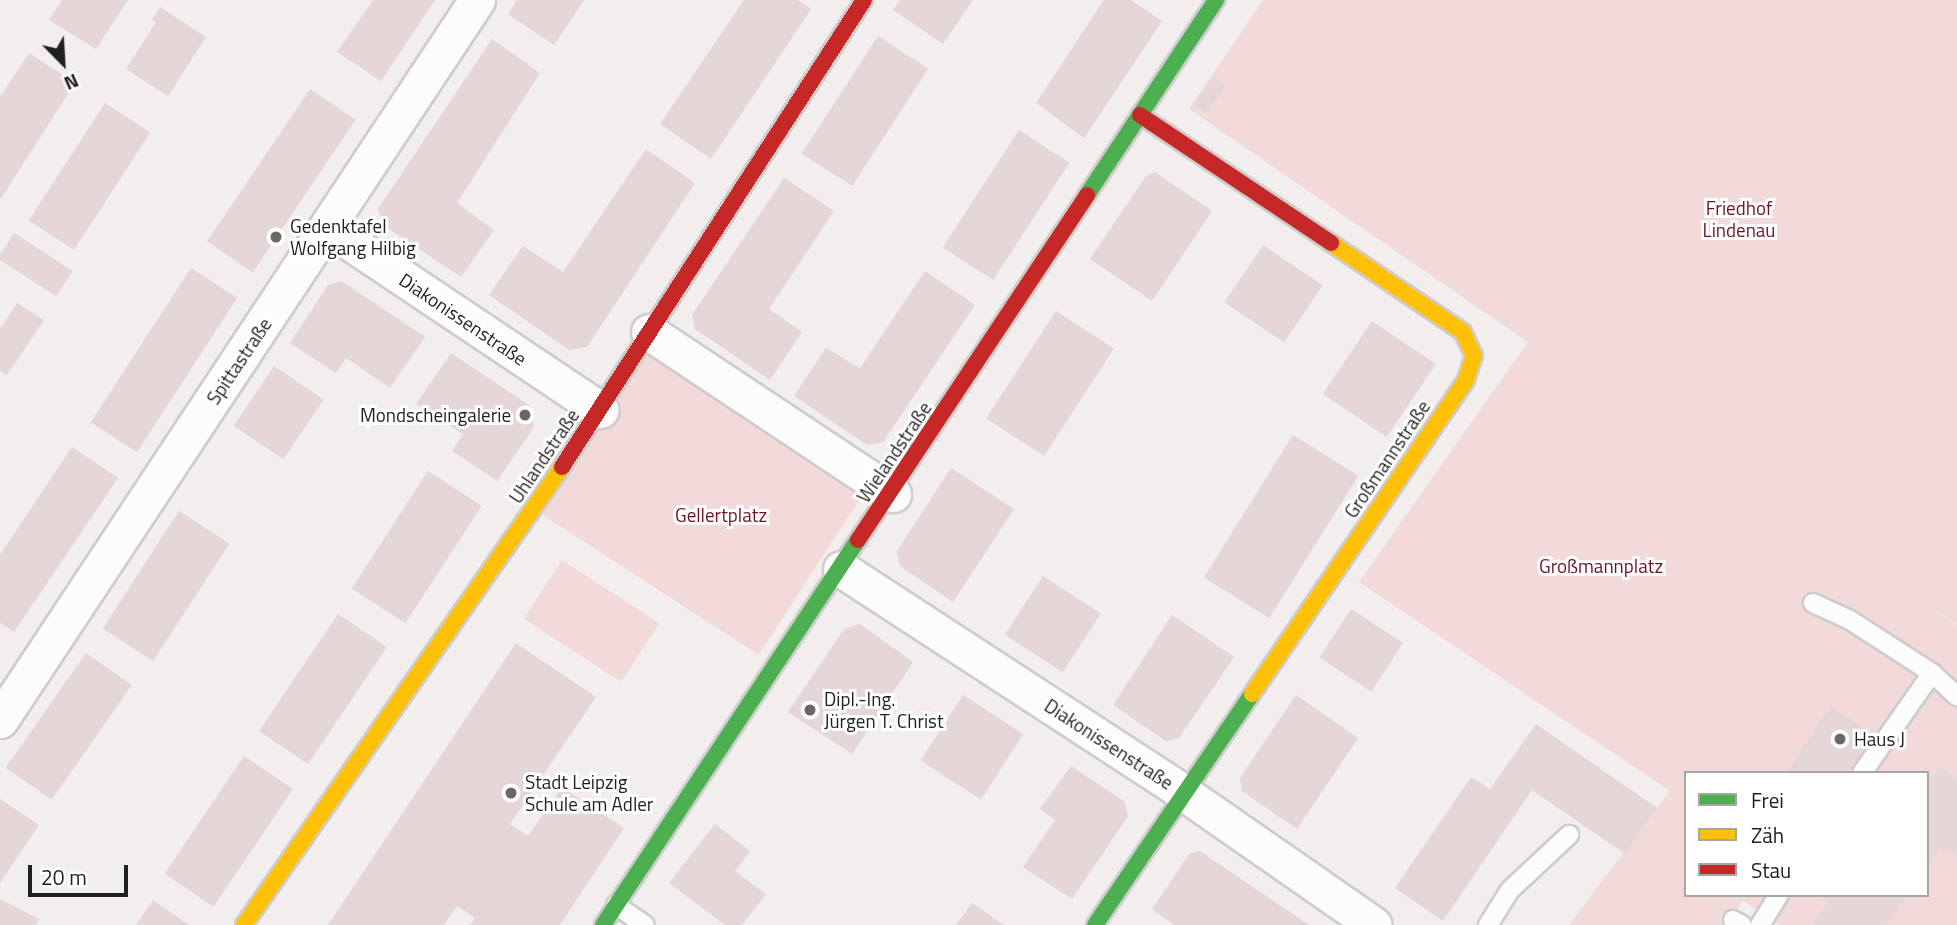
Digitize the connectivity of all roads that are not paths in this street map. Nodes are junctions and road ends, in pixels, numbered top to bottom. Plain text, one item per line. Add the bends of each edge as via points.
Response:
1 (477, 0) edge
2 (864, 0) edge
3 (1216, 0) edge
4 (1140, 116) junction
5 (327, 228) junction
6 (649, 332) junction
7 (600, 411) junction
8 (893, 494) junction
9 (841, 569) junction
10 (1813, 603) dead end
11 (1932, 673) junction
12 (1957, 696) edge
13 (0, 720) edge
14 (1863, 771) edge
15 (1184, 793) junction
16 (1569, 835) dead end
17 (1778, 897) edge
18 (616, 905) junction
19 (244, 925) edge
20 (603, 925) edge
21 (645, 925) edge
22 (1095, 925) edge
23 (1374, 925) edge
24 (1488, 925) edge
25 (1760, 925) edge

1 - 5 street, Spittastraße
2 - 6 street, Uhlandstraße
3 - 4 street, Wielandstraße
4 - 8 street, Wielandstraße
4 - 15 street, Großmannstraße via 1463,332 1474,356 1466,380
5 - 7 street, Diakonissenstraße
5 - 13 street, Spittastraße
6 - 7 street, Uhlandstraße
6 - 8 street
7 - 19 street, Uhlandstraße
8 - 9 street, Wielandstraße
9 - 15 street, Diakonissenstraße
9 - 18 street, Wielandstraße
10 - 11 lane via 1850,620
11 - 12 lane
11 - 14 lane
15 - 22 street, Großmannstraße
15 - 23 street, Diakonissenstraße
16 - 24 lane via 1510,890
17 - 25 lane
18 - 20 street, Wielandstraße
18 - 21 lane

